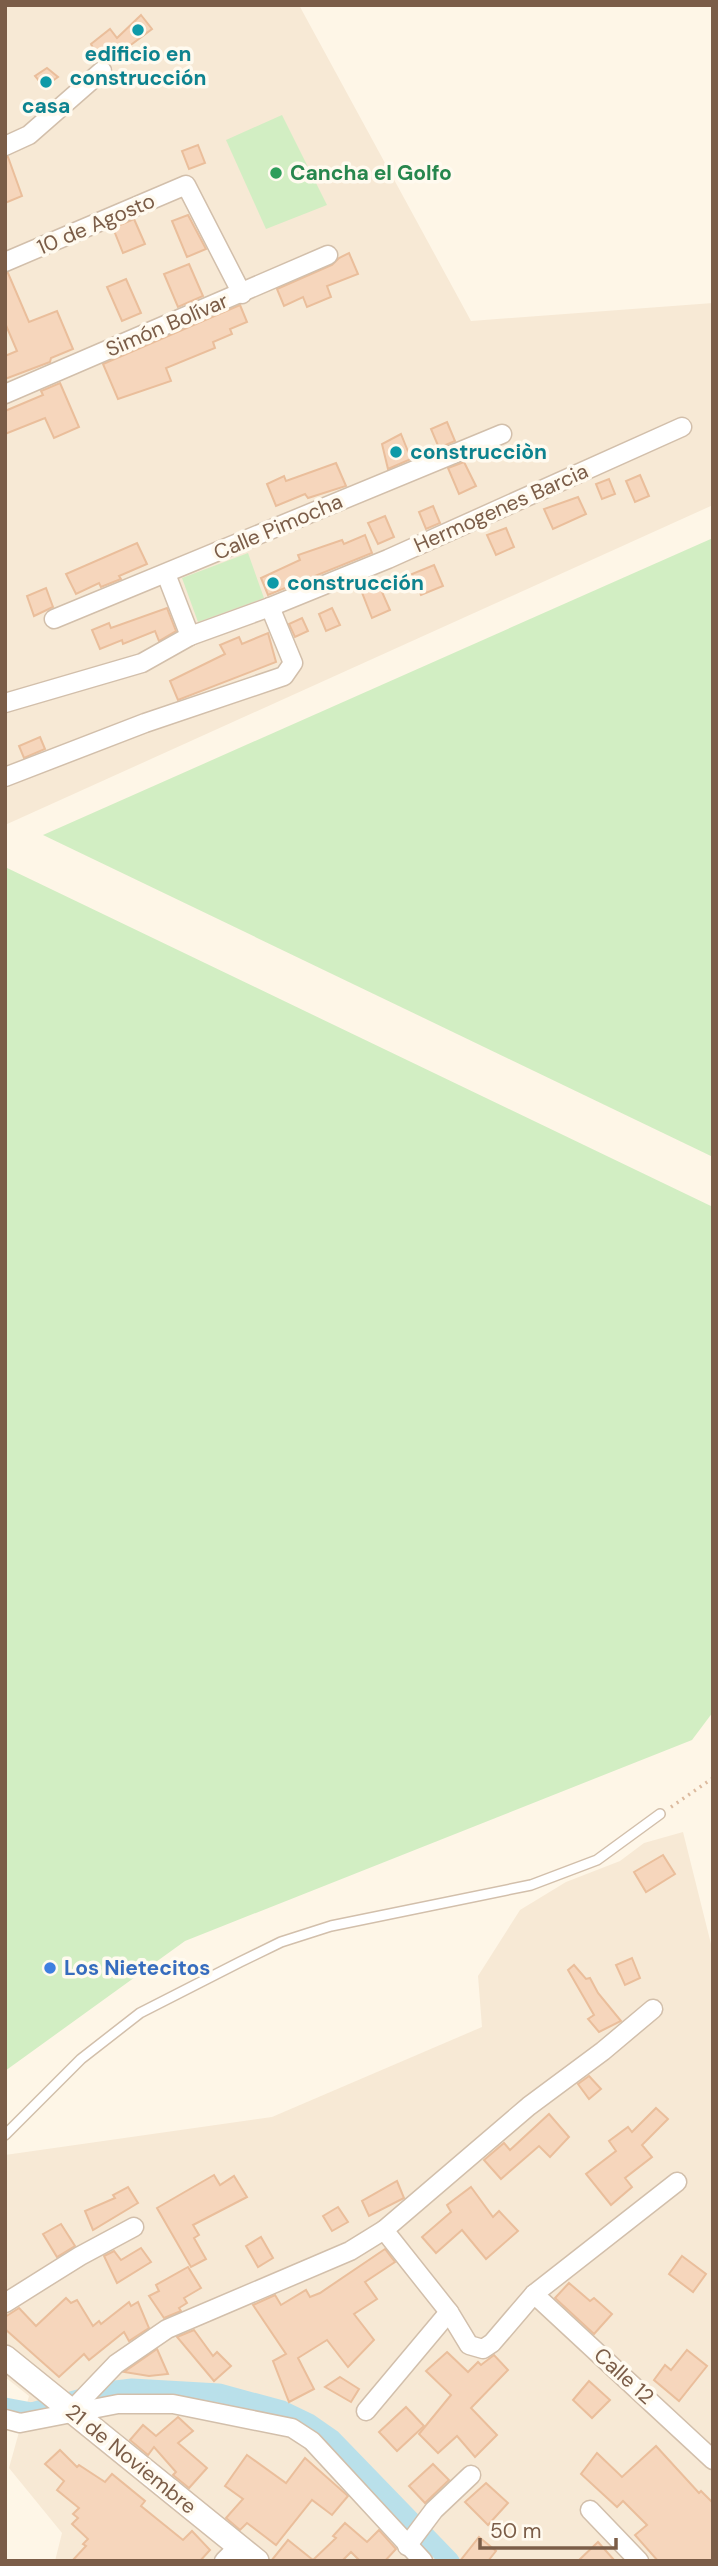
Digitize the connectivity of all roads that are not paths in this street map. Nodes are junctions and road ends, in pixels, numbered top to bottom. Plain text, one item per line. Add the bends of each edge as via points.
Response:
1 (102, 71) dead end
2 (5, 146) edge
3 (328, 255) dead end
4 (5, 262) edge
5 (242, 294) junction
6 (5, 394) edge
7 (682, 428) dead end
8 (502, 434) dead end
9 (166, 574) junction
10 (270, 607) junction
11 (54, 619) dead end
12 (190, 636) junction
13 (5, 703) edge
14 (5, 777) edge
15 (660, 1814) road end
16 (653, 2009) dead end
17 (5, 2135) edge
18 (677, 2182) dead end
19 (134, 2227) dead end
20 (384, 2230) junction
21 (534, 2294) junction
22 (5, 2303) edge
23 (449, 2312) junction
24 (5, 2357) edge
25 (72, 2410) junction
26 (366, 2411) dead end
27 (5, 2418) edge
28 (713, 2460) edge
29 (471, 2475) dead end
30 (590, 2510) dead end
31 (411, 2541) junction
32 (240, 2556) edge
33 (423, 2561) edge
34 (639, 2561) edge

1 - 2 street via 29,135
3 - 5 street, Simón Bolívar
4 - 5 street, 10 de Agosto via 186,185
5 - 6 street, Simón Bolívar
7 - 10 street, Hermogenes Barcia
8 - 9 street, Calle Pimocha
9 - 11 street, Calle Pimocha
9 - 12 street
10 - 12 street, Hermogenes Barcia
10 - 14 street via 293,663 284,676
12 - 13 street, Hermogenes Barcia via 142,663
15 - 17 lane via 597,1860 563,1875 331,1926 281,1942 240,1962 140,2013 81,2059
16 - 20 street via 528,2106
18 - 21 street
19 - 22 street
20 - 23 street
20 - 25 street via 350,2251 167,2329 116,2364
21 - 23 street via 482,2349 469,2345
21 - 28 street, Calle 12
23 - 26 street
24 - 25 street, 21 de Noviembre
25 - 27 street via 20,2423
25 - 31 street via 173,2404 292,2428 312,2441
25 - 32 street, 21 de Noviembre
29 - 31 street via 433,2510
30 - 34 street
31 - 33 street

